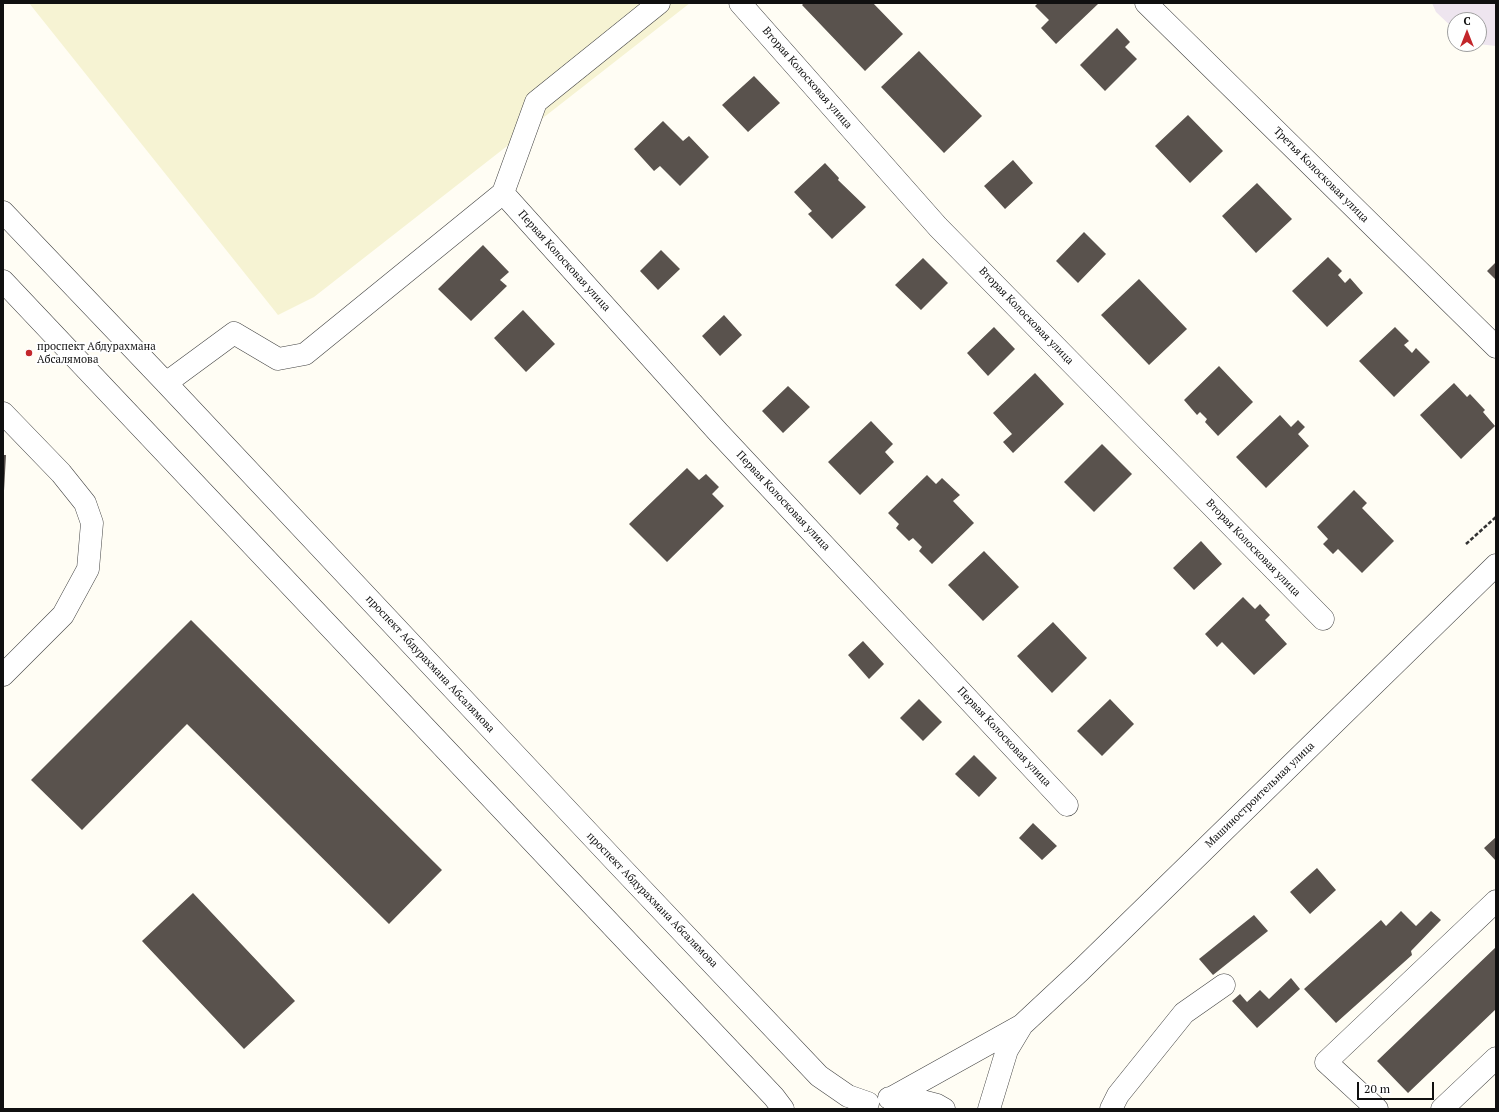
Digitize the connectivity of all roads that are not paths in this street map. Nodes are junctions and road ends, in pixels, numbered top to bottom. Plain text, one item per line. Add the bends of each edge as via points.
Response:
1 (659, 3) edge
2 (740, 3) edge
3 (1146, 3) edge
4 (502, 193) junction
5 (3, 212) edge
6 (3, 281) edge
7 (1496, 347) edge
8 (166, 382) junction
9 (3, 413) edge
10 (12, 433) edge
11 (1496, 565) edge
12 (1323, 619) dead end
13 (3, 675) edge
14 (1067, 805) dead end
15 (1496, 901) edge
16 (1224, 985) dead end
17 (1022, 1025) junction
18 (1493, 1066) edge
19 (891, 1098) junction
20 (861, 1106) edge
21 (783, 1109) edge
22 (944, 1109) edge
23 (989, 1109) edge
24 (1111, 1109) edge
25 (1377, 1109) edge
26 (1442, 1109) edge

1 - 4 street via 536,102
2 - 12 street, Вторая Колосковая улица via 938,227
3 - 7 street, Третья Колосковая улица
4 - 8 street via 305,354 278,359 234,333
4 - 14 street, Первая Колосковая улица via 718,432
5 - 8 street, проспект Абдурахмана Абсалямова
6 - 21 street
8 - 20 street, проспект Абдурахмана Абсалямова via 819,1076
9 - 10 street
10 - 13 street via 61,473 85,503 92,523 88,569 63,615
11 - 17 street, Машиностроительная улица
15 - 25 street via 1326,1062
16 - 24 street via 1184,1013 1118,1095
17 - 19 street, Машиностроительная улица
17 - 23 street, Машиностроительная улица via 1008,1050
18 - 26 street
19 - 20 street
19 - 22 street via 914,1099

